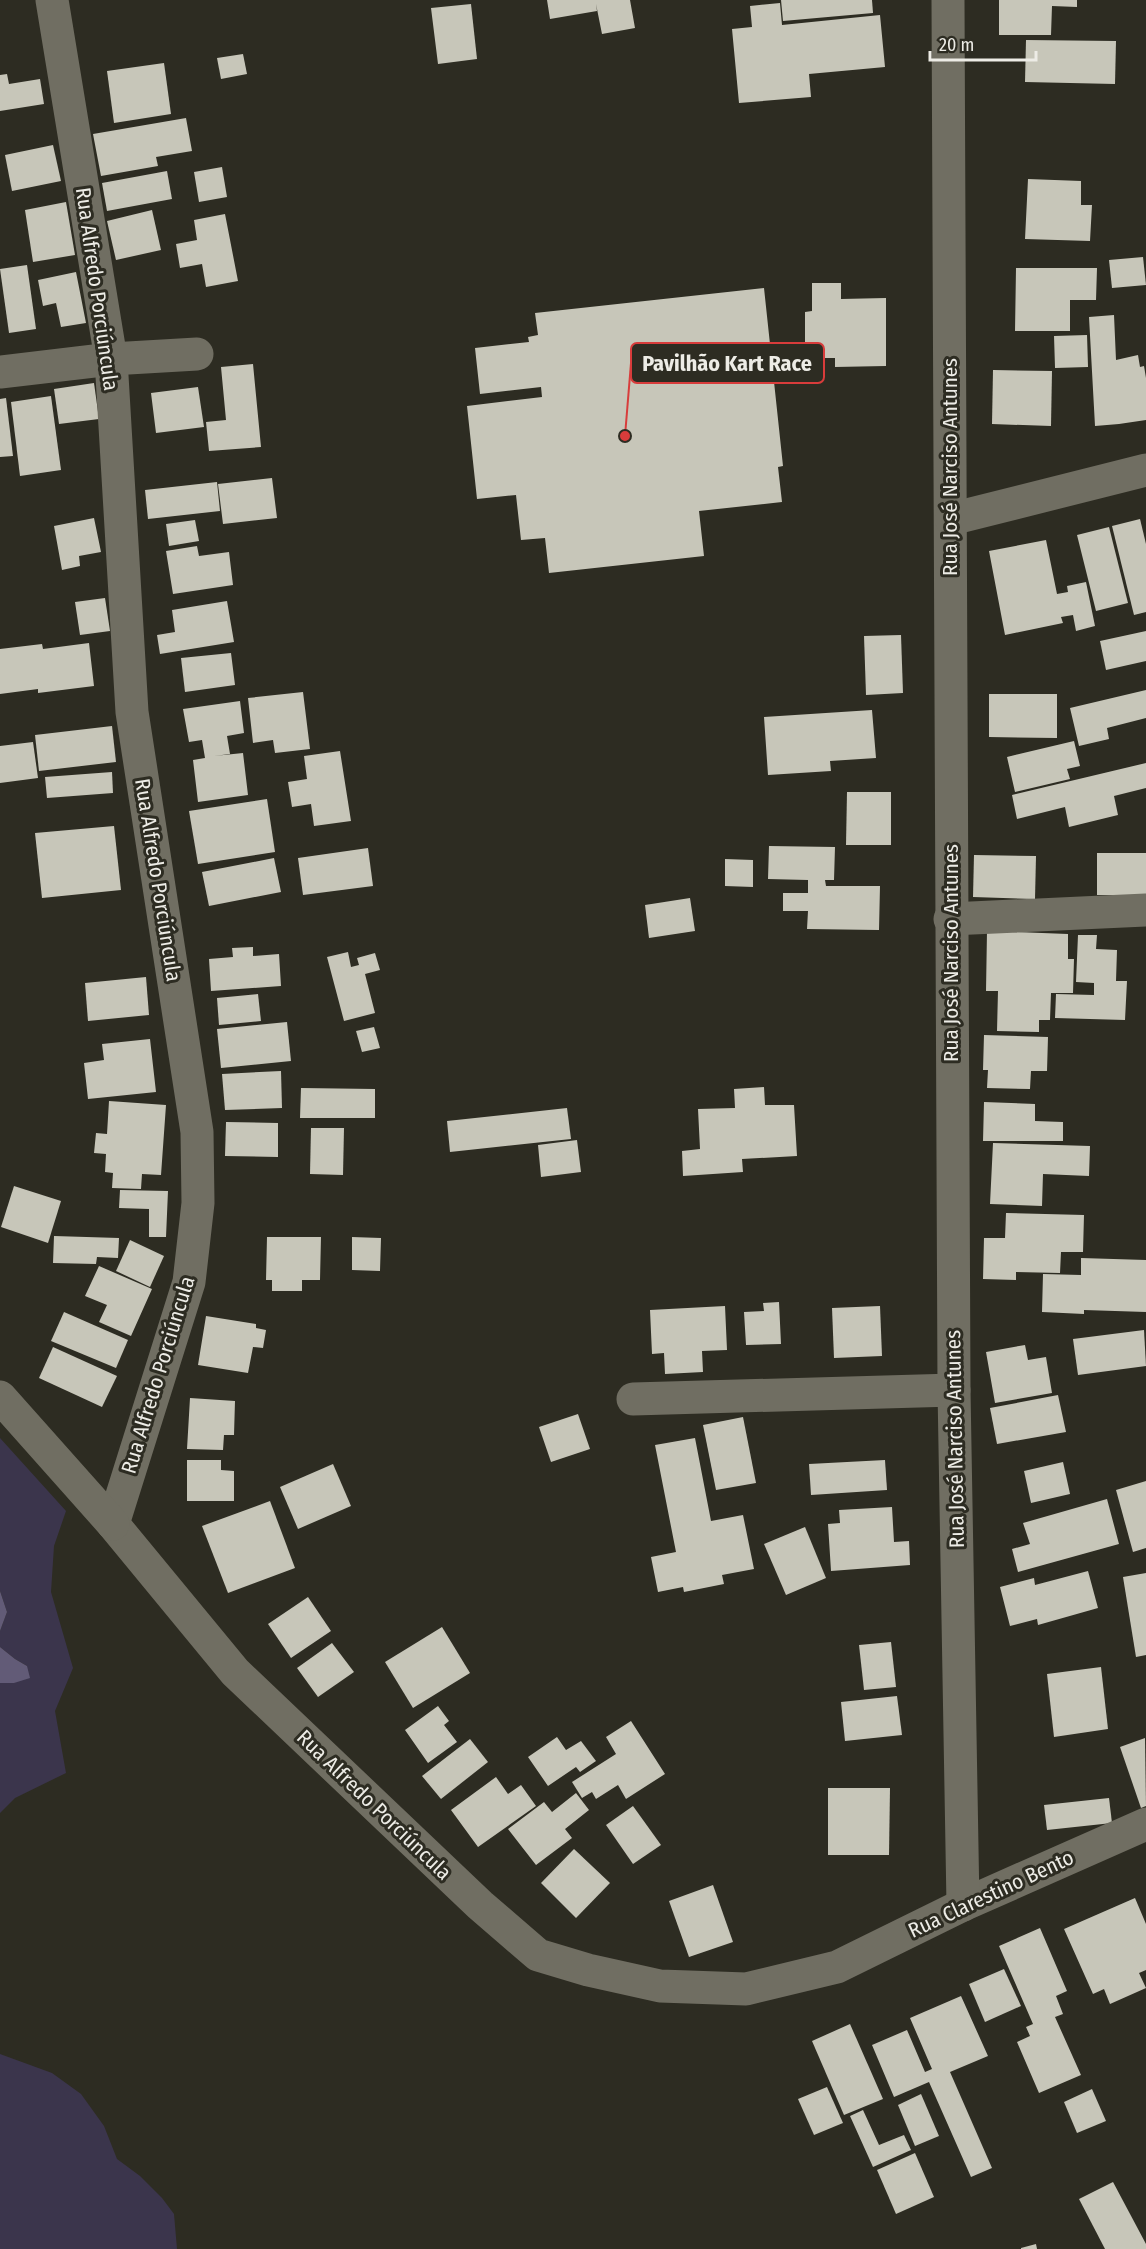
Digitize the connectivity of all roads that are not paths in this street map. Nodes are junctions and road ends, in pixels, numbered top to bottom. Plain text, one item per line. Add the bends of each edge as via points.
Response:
1 (51, 0) edge
2 (948, 0) edge
3 (198, 354) dead end
4 (111, 358) junction
5 (0, 372) edge
6 (1146, 470) edge
7 (951, 519) junction
8 (1146, 910) edge
9 (950, 918) junction
10 (954, 1390) junction
11 (0, 1397) edge
12 (633, 1399) dead end
13 (113, 1524) junction
14 (1146, 1824) edge
15 (963, 1905) junction
16 (837, 1967) joint

1 - 4 street, Rua Alfredo Porciúncula
2 - 7 street, Rua José Narciso Antunes
3 - 4 street
4 - 5 street
4 - 13 street, Rua Alfredo Porciúncula via 132,712 197,1132 198,1203 189,1282
6 - 7 street
7 - 9 street, Rua José Narciso Antunes
8 - 9 street
9 - 10 street, Rua José Narciso Antunes
10 - 12 street
10 - 15 street, Rua José Narciso Antunes
11 - 13 street
13 - 16 street, Rua Alfredo Porciúncula via 235,1672 471,1898 538,1955 660,1986 746,1989
14 - 15 street, Rua Clarestino Bento
15 - 16 street, Rua Clarestino Bento

